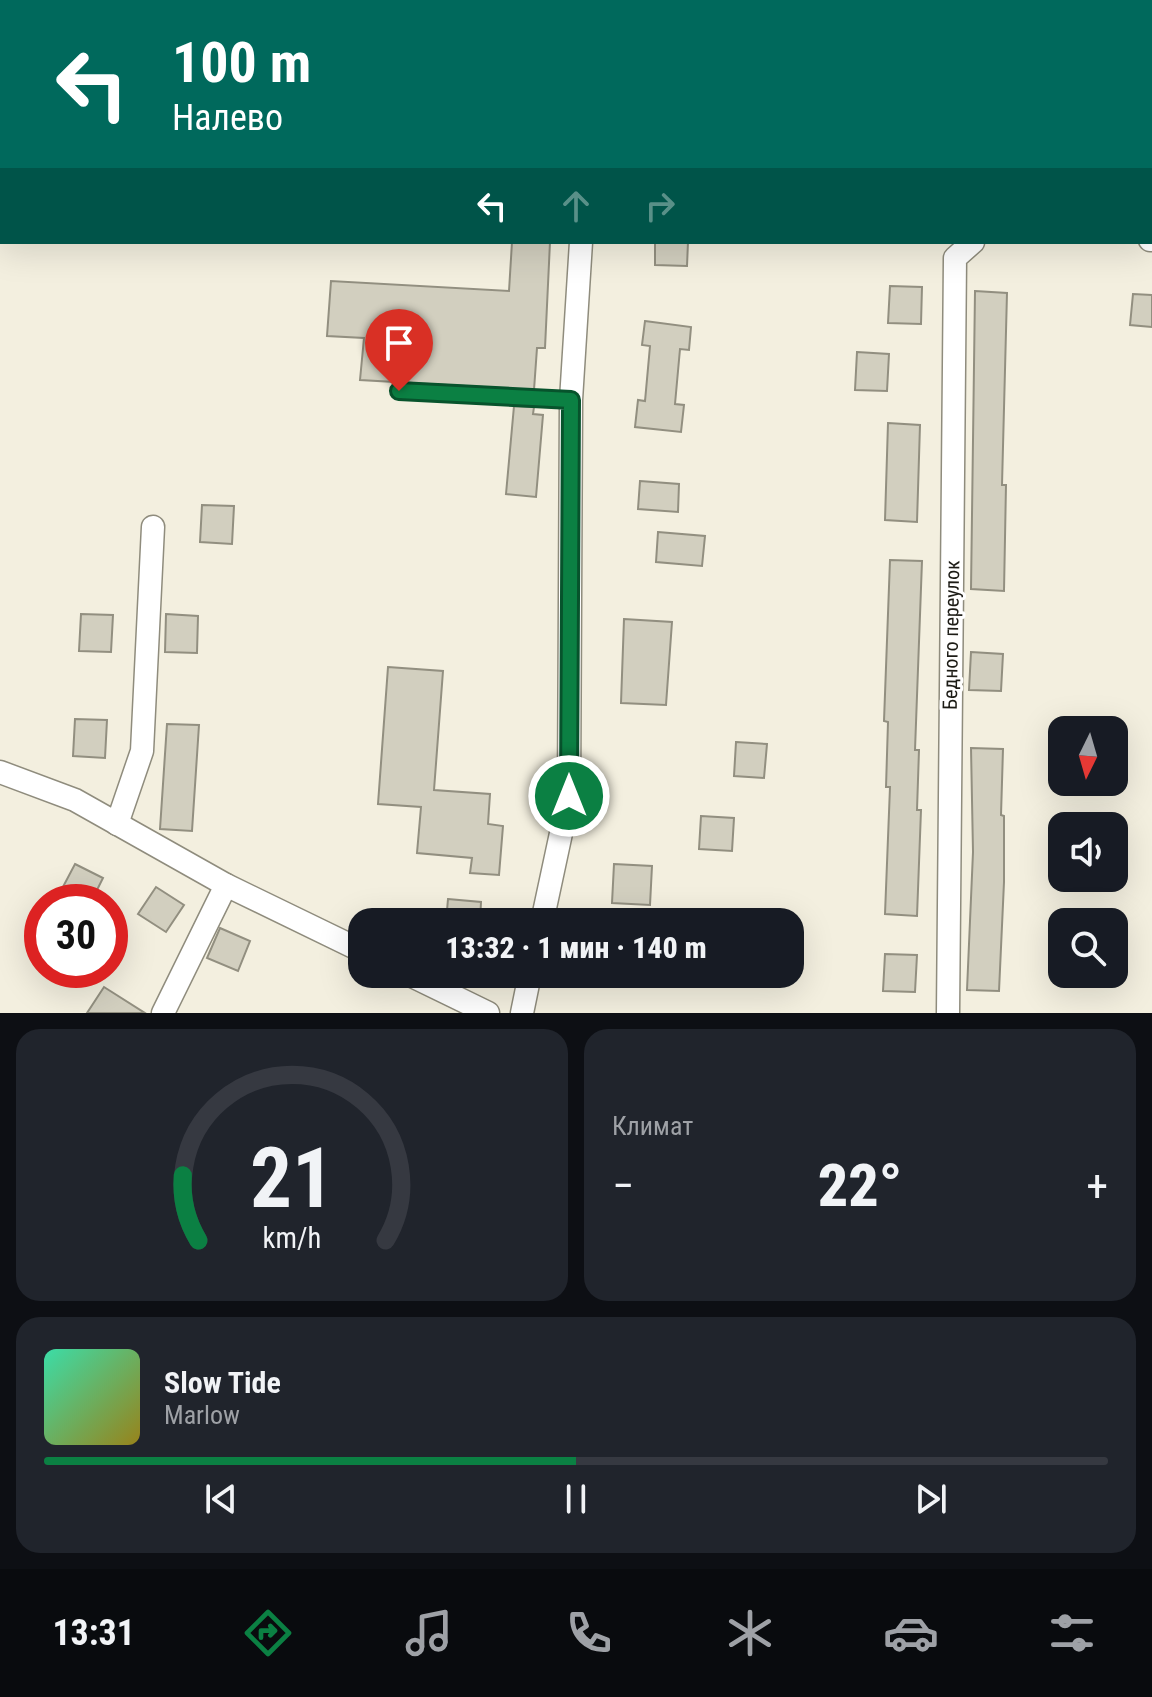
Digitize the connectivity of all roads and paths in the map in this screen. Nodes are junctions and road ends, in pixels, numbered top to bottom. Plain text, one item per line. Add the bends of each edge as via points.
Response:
1 (581, 244) edge
2 (971, 244) edge
3 (399, 391) dead end
4 (571, 400) junction
5 (153, 527) dead end
6 (0, 772) edge
7 (117, 824) junction
8 (226, 885) junction
9 (545, 908) edge
10 (348, 944) edge
11 (437, 988) edge
12 (527, 988) edge
13 (163, 1013) edge
14 (488, 1013) edge
15 (522, 1013) edge
16 (948, 1013) edge

1 - 4 street
2 - 16 street, Бедного переулок via 955,258
3 - 4 lane
4 - 9 street via 569,796
5 - 7 street via 142,751
6 - 7 street via 75,800
7 - 8 street
8 - 10 street
8 - 13 street
11 - 14 street
12 - 15 street

